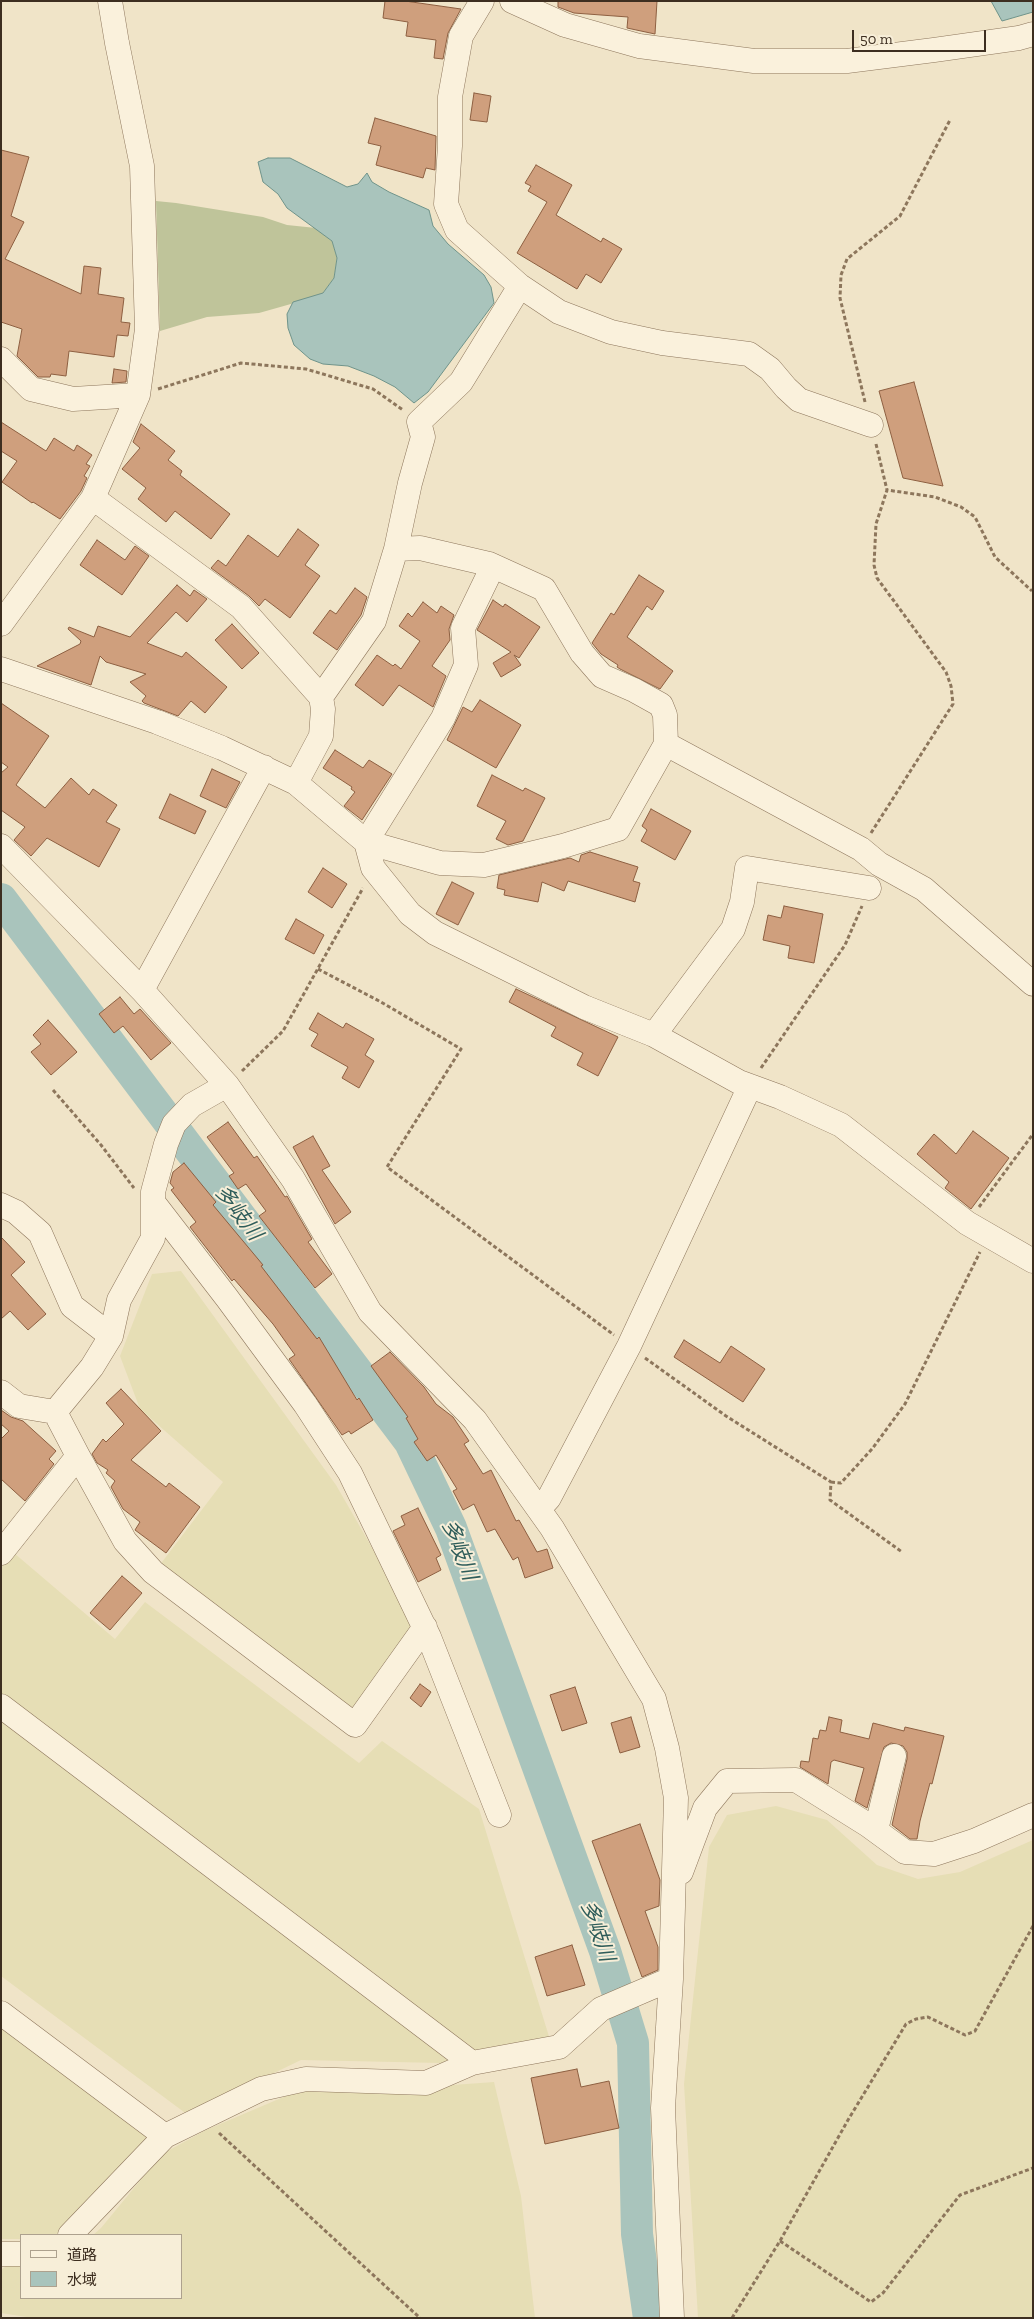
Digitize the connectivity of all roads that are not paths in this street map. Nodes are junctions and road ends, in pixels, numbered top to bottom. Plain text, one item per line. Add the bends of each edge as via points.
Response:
1 (110, 1) edge
2 (482, 1) edge
3 (512, 1) edge
4 (1033, 34) edge
5 (520, 286) junction
6 (1, 359) edge
7 (138, 395) junction
8 (871, 425) road end
9 (93, 498) junction
10 (396, 549) junction
11 (493, 566) junction
12 (10, 592) edge
13 (1, 624) edge
14 (1, 669) edge
15 (321, 698) junction
16 (666, 744) junction
17 (264, 767) junction
18 (296, 783) junction
19 (366, 842) junction
20 (1, 846) edge
21 (870, 888) road end
22 (1033, 984) edge
23 (142, 990) junction
24 (654, 1035) junction
25 (227, 1085) junction
26 (750, 1086) junction
27 (1, 1205) edge
28 (153, 1207) junction
29 (1033, 1261) edge
30 (111, 1336) junction
31 (1, 1392) edge
32 (55, 1412) junction
33 (78, 1456) junction
34 (539, 1509) junction
35 (1, 1553) edge
36 (425, 1627) junction
37 (1, 1706) edge
38 (894, 1756) dead end
39 (500, 1815) dead end
40 (1033, 1815) edge
41 (876, 1830) junction
42 (674, 1890) junction
43 (671, 1979) junction
44 (1, 2012) edge
45 (472, 2063) junction
46 (165, 2136) junction
47 (71, 2234) edge
48 (1, 2254) edge
49 (20, 2254) edge
50 (672, 2318) edge

1 - 7 street via 142,166 146,329
2 - 5 street via 461,36 450,97 446,204 457,230
3 - 4 street via 565,25 639,46 754,62 847,61
5 - 8 street via 559,312 611,332 749,354 770,369 799,400
5 - 10 street via 461,382 419,422 423,437
6 - 7 street via 31,389 73,399
7 - 9 street
9 - 12 street
9 - 15 street via 241,607
10 - 11 street via 420,548
10 - 15 street via 374,621
11 - 16 street via 544,589 582,653 602,676 661,705 665,716
11 - 19 street via 463,628 466,665 443,718
12 - 13 street
14 - 17 street via 156,722
15 - 18 street via 321,736
16 - 19 street via 618,829 484,865 440,863
16 - 22 street via 861,848 879,864 924,889
17 - 18 street
17 - 23 street
18 - 19 street
19 - 24 street via 374,868 410,914 435,933 584,1007
20 - 23 street
21 - 24 street via 746,868 742,902 733,929
23 - 25 street
24 - 26 street
25 - 28 street via 192,1105 174,1124 153,1192
25 - 34 street via 293,1179 370,1312 475,1420
26 - 29 street via 841,1125 967,1223
26 - 34 street via 629,1346 554,1490
27 - 30 street via 16,1212 40,1233 72,1306
28 - 30 street via 153,1238 118,1300
28 - 36 street via 227,1298 299,1396 350,1473
30 - 32 street via 92,1367
31 - 32 street via 19,1406
32 - 33 street
33 - 35 street
33 - 36 street via 125,1541 153,1572 355,1725
34 - 42 street via 654,1699 676,1798
36 - 39 street
37 - 45 street
38 - 41 street
40 - 41 street via 974,1841 934,1854 905,1852
41 - 42 street via 796,1780 727,1781 705,1808
42 - 43 street
43 - 45 street via 601,2009 560,2047
43 - 50 street via 663,2108
44 - 46 street
45 - 46 street via 426,2083 306,2079 261,2089
46 - 47 street
48 - 49 street

